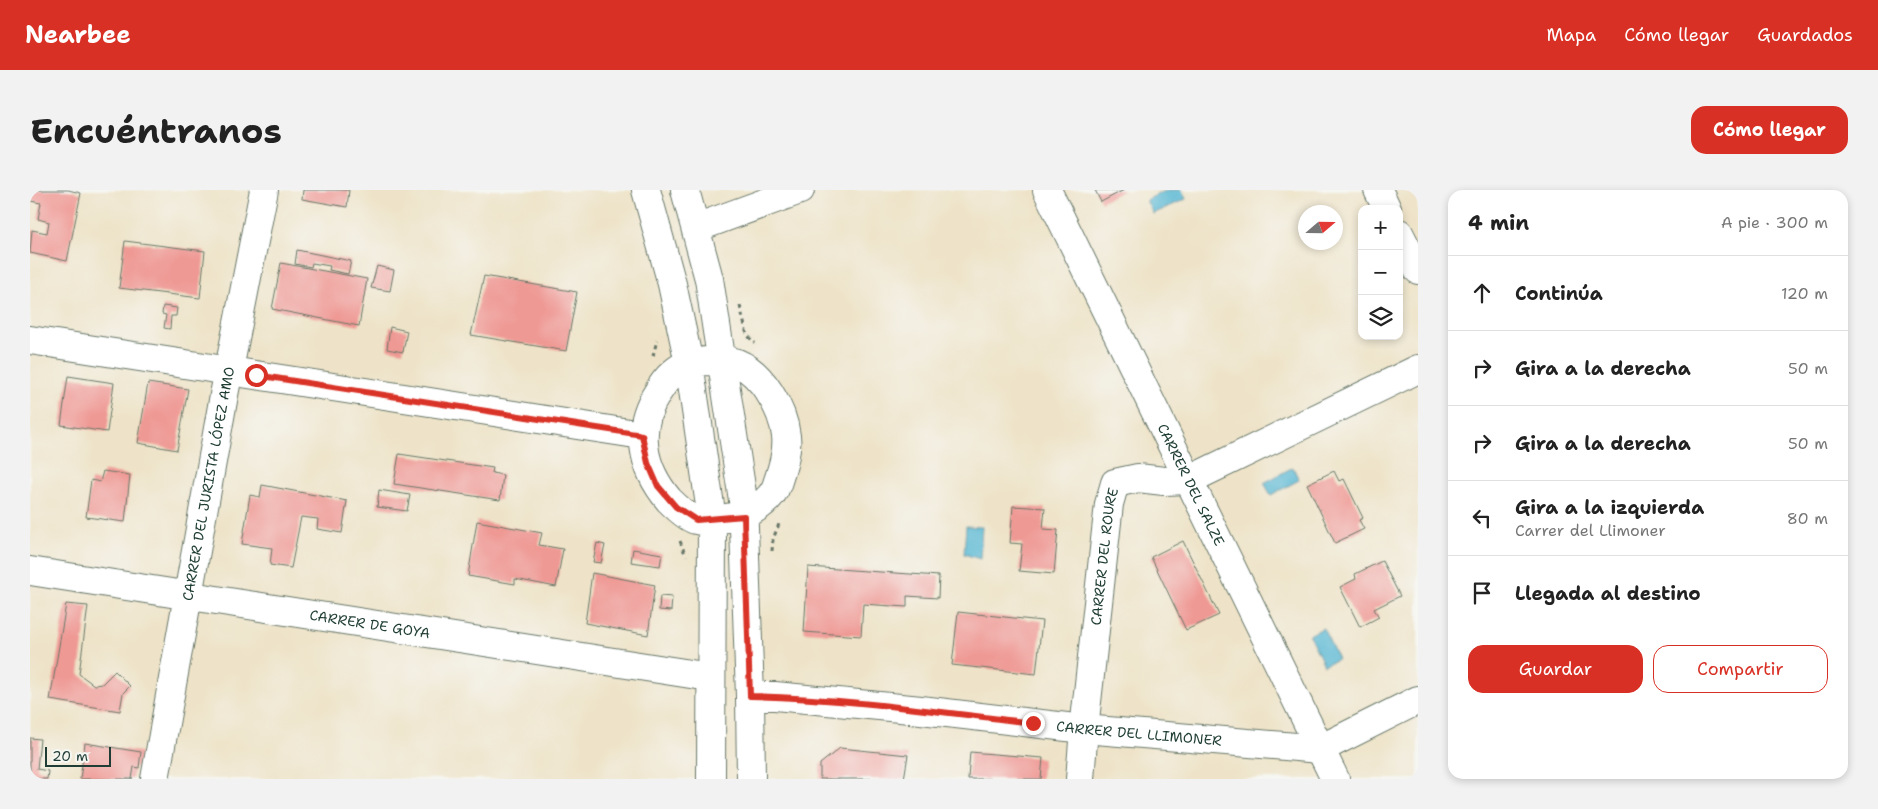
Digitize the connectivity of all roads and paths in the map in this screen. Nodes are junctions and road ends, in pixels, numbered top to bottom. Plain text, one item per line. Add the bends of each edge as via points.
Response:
1 (264, 190) edge
2 (646, 190) edge
3 (685, 190) edge
4 (800, 190) edge
5 (1047, 190) edge
6 (1378, 190) edge
7 (1385, 205) edge
8 (696, 228) junction
9 (1403, 241) edge
10 (1418, 270) edge
11 (30, 340) edge
12 (722, 361) junction
13 (689, 363) junction
14 (1418, 369) edge
15 (229, 370) junction
16 (642, 435) junction
17 (1189, 480) junction
18 (744, 516) junction
19 (712, 519) junction
20 (30, 571) edge
21 (187, 596) junction
22 (710, 677) junction
23 (750, 696) junction
24 (1418, 700) edge
25 (1084, 729) junction
26 (1320, 749) junction
27 (155, 779) edge
28 (711, 779) edge
29 (751, 779) edge
30 (1080, 779) edge
31 (1335, 779) edge

1 - 15 street, CARRER DEL JURISTA LÓPEZ AMO
2 - 13 street via 672,284
3 - 8 street
4 - 8 street
5 - 17 street, CARRER DEL SALZE
6 - 7 street
8 - 12 street via 709,279
9 - 10 street
11 - 15 street
12 - 13 street
12 - 18 street
12 - 18 street via 736,362 749,370 769,391 786,436 784,462 776,488 760,506
13 - 16 street via 676,370 659,390 648,411
13 - 19 street
14 - 17 street, CARRER DEL ROURE
15 - 16 street
15 - 21 street, CARRER DEL JURISTA LÓPEZ AMO
16 - 19 street via 648,463 658,486 676,507 696,520
17 - 25 street, CARRER DEL ROURE via 1138,478 1115,483 1109,504
17 - 26 street, CARRER DEL SALZE
18 - 19 street
18 - 23 street
19 - 22 street
20 - 21 street, CARRER DE GOYA
21 - 22 street, CARRER DE GOYA
21 - 27 street, CARRER DEL JURISTA LÓPEZ AMO
22 - 28 street
23 - 25 street, CARRER DEL LLIMONER via 921,710
23 - 29 street
24 - 26 street
25 - 26 street, CARRER DEL LLIMONER
25 - 30 street, CARRER DEL ROURE
26 - 31 street, CARRER DEL SALZE

